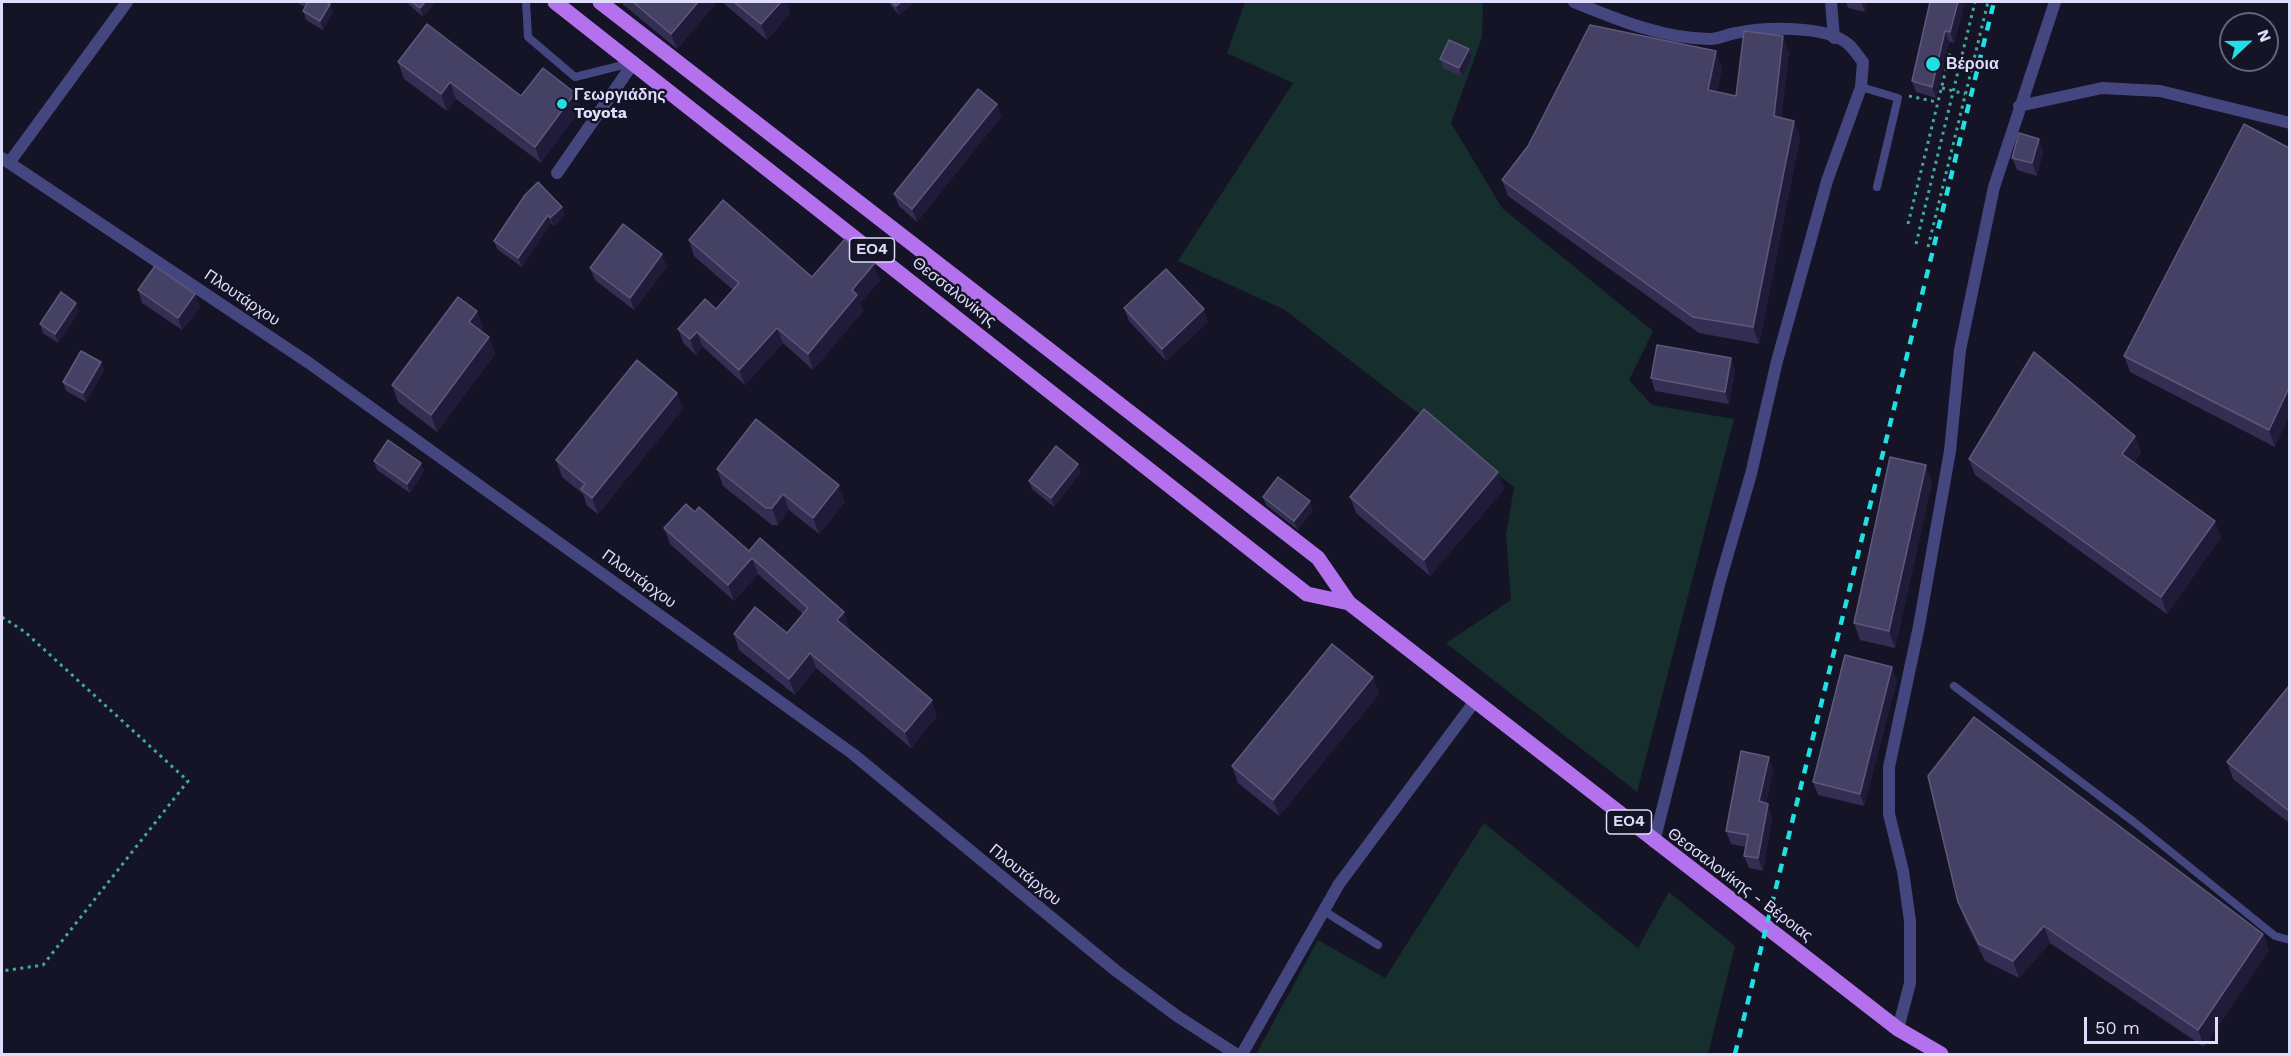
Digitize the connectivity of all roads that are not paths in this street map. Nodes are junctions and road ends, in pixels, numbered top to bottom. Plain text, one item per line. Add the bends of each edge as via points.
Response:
1 (126, 2) edge
2 (526, 2) edge
3 (555, 2) edge
4 (600, 2) edge
5 (1574, 2) edge
6 (1831, 2) edge
7 (2055, 2) edge
8 (1834, 38) junction
9 (634, 62) junction
10 (1861, 87) junction
11 (2019, 105) junction
12 (2289, 123) edge
13 (5, 160) edge
14 (557, 173) dead end
15 (1877, 187) dead end
16 (1205, 470) joint
17 (1188, 500) joint
18 (1348, 603) junction
19 (1954, 686) dead end
20 (1475, 701) junction
21 (1654, 842) junction
22 (1324, 912) junction
23 (2289, 940) edge
24 (1378, 945) dead end
25 (1898, 1029) junction
26 (1912, 1039) junction
27 (1236, 1054) edge
28 (1242, 1054) edge
29 (1926, 1054) edge
30 (1941, 1054) edge

1 - 13 street
2 - 9 lane via 528,37 575,76
3 - 9 main road, Θεσσαλονίκης / ΕΟ4
4 - 16 main road, Θεσσαλονίκης / ΕΟ4
5 - 8 street via 1675,35 1712,40 1781,28
6 - 8 street
7 - 11 street
8 - 10 street via 1847,43 1863,62
9 - 14 street
9 - 17 main road, Θεσσαλονίκης / ΕΟ4
10 - 15 lane via 1898,98
10 - 21 street via 1827,181 1777,361
11 - 12 street via 2102,88 2160,92
11 - 25 street via 1994,187 1960,350 1948,462 1889,767 1889,814 1910,921 1910,983
13 - 27 street, Πλουτάρχου via 309,363 853,754 1114,970
16 - 18 main road, Θεσσαλονίκης - Βέροιας / ΕΟ4 via 1318,558
17 - 18 main road, Θεσσαλονίκης - Βέροιας / ΕΟ4 via 1307,594
18 - 20 main road, Θεσσαλονίκης - Βέροιας / ΕΟ4
19 - 23 lane via 2276,936
20 - 21 main road, Θεσσαλονίκης - Βέροιας / ΕΟ4
20 - 22 street via 1339,884
21 - 25 main road, Θεσσαλονίκης - Βέροιας / ΕΟ4
22 - 24 lane
22 - 28 street
25 - 26 main road, Θεσσαλονίκης - Βέροιας / ΕΟ4
26 - 29 main road, Θεσσαλονίκης - Βέροιας / ΕΟ4
26 - 30 main road, Θεσσαλονίκης - Βέροιας / ΕΟ4

